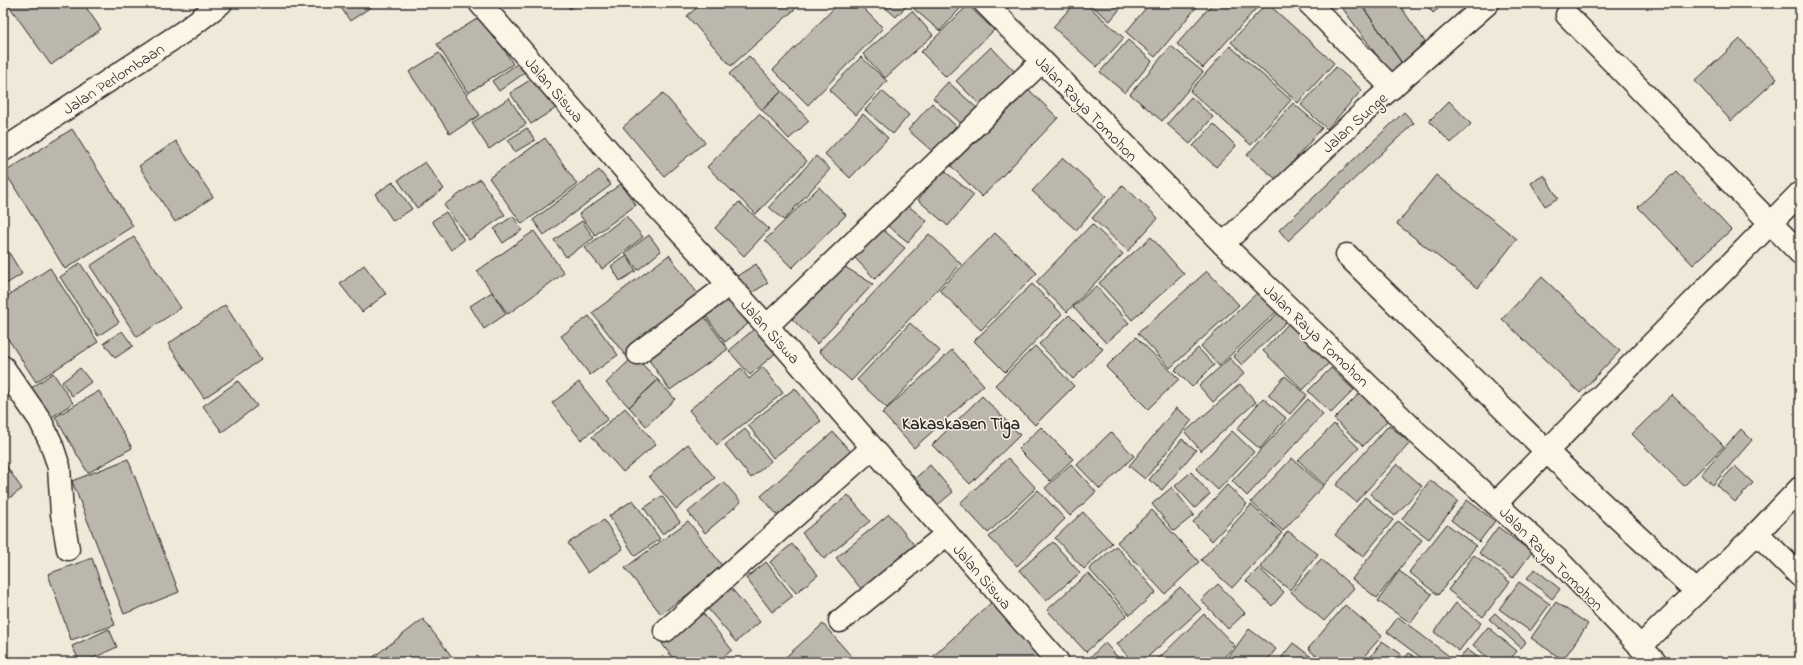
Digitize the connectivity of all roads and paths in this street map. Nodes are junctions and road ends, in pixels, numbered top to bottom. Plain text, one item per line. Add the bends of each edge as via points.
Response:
1 (221, 3) edge
2 (480, 3) edge
3 (985, 3) edge
4 (1309, 3) edge
5 (1488, 3) edge
6 (1567, 15) dead end
7 (1041, 62) junction
8 (1392, 88) junction
9 (3, 150) edge
10 (1800, 193) edge
11 (1770, 224) junction
12 (1223, 244) junction
13 (1800, 253) edge
14 (1347, 255) dead end
15 (728, 285) junction
16 (767, 326) junction
17 (638, 353) dead end
18 (3, 367) edge
19 (872, 448) junction
20 (1546, 451) junction
21 (1800, 488) edge
22 (1496, 502) junction
23 (1757, 533) junction
24 (947, 534) junction
25 (68, 549) dead end
26 (1800, 576) edge
27 (1697, 592) junction
28 (840, 621) dead end
29 (665, 631) dead end
30 (1640, 647) junction
31 (1058, 662) edge
32 (1655, 662) edge

1 - 9 main road, Jalan Perlombaan via 186,30
2 - 15 main road, Jalan Siswa
3 - 7 main road, Jalan Raya Tomohon
4 - 8 main road
5 - 8 main road, Jalan Sunge
6 - 11 main road
7 - 12 main road, Jalan Raya Tomohon
7 - 16 main road
8 - 12 main road, Jalan Sunge
10 - 11 main road
11 - 13 main road
11 - 20 main road
12 - 22 main road, Jalan Raya Tomohon via 1416,432
14 - 20 main road
15 - 16 main road, Jalan Siswa
15 - 17 main road
16 - 19 main road, Jalan Siswa
18 - 25 main road via 40,420 51,443 59,467 62,514
19 - 24 main road, Jalan Siswa
19 - 29 main road
20 - 22 main road
20 - 27 main road
21 - 23 main road
22 - 30 main road, Jalan Raya Tomohon via 1560,562
23 - 26 main road
23 - 27 main road
24 - 28 main road
24 - 31 main road, Jalan Siswa
27 - 30 main road
30 - 32 main road, Jalan Raya Tomohon

